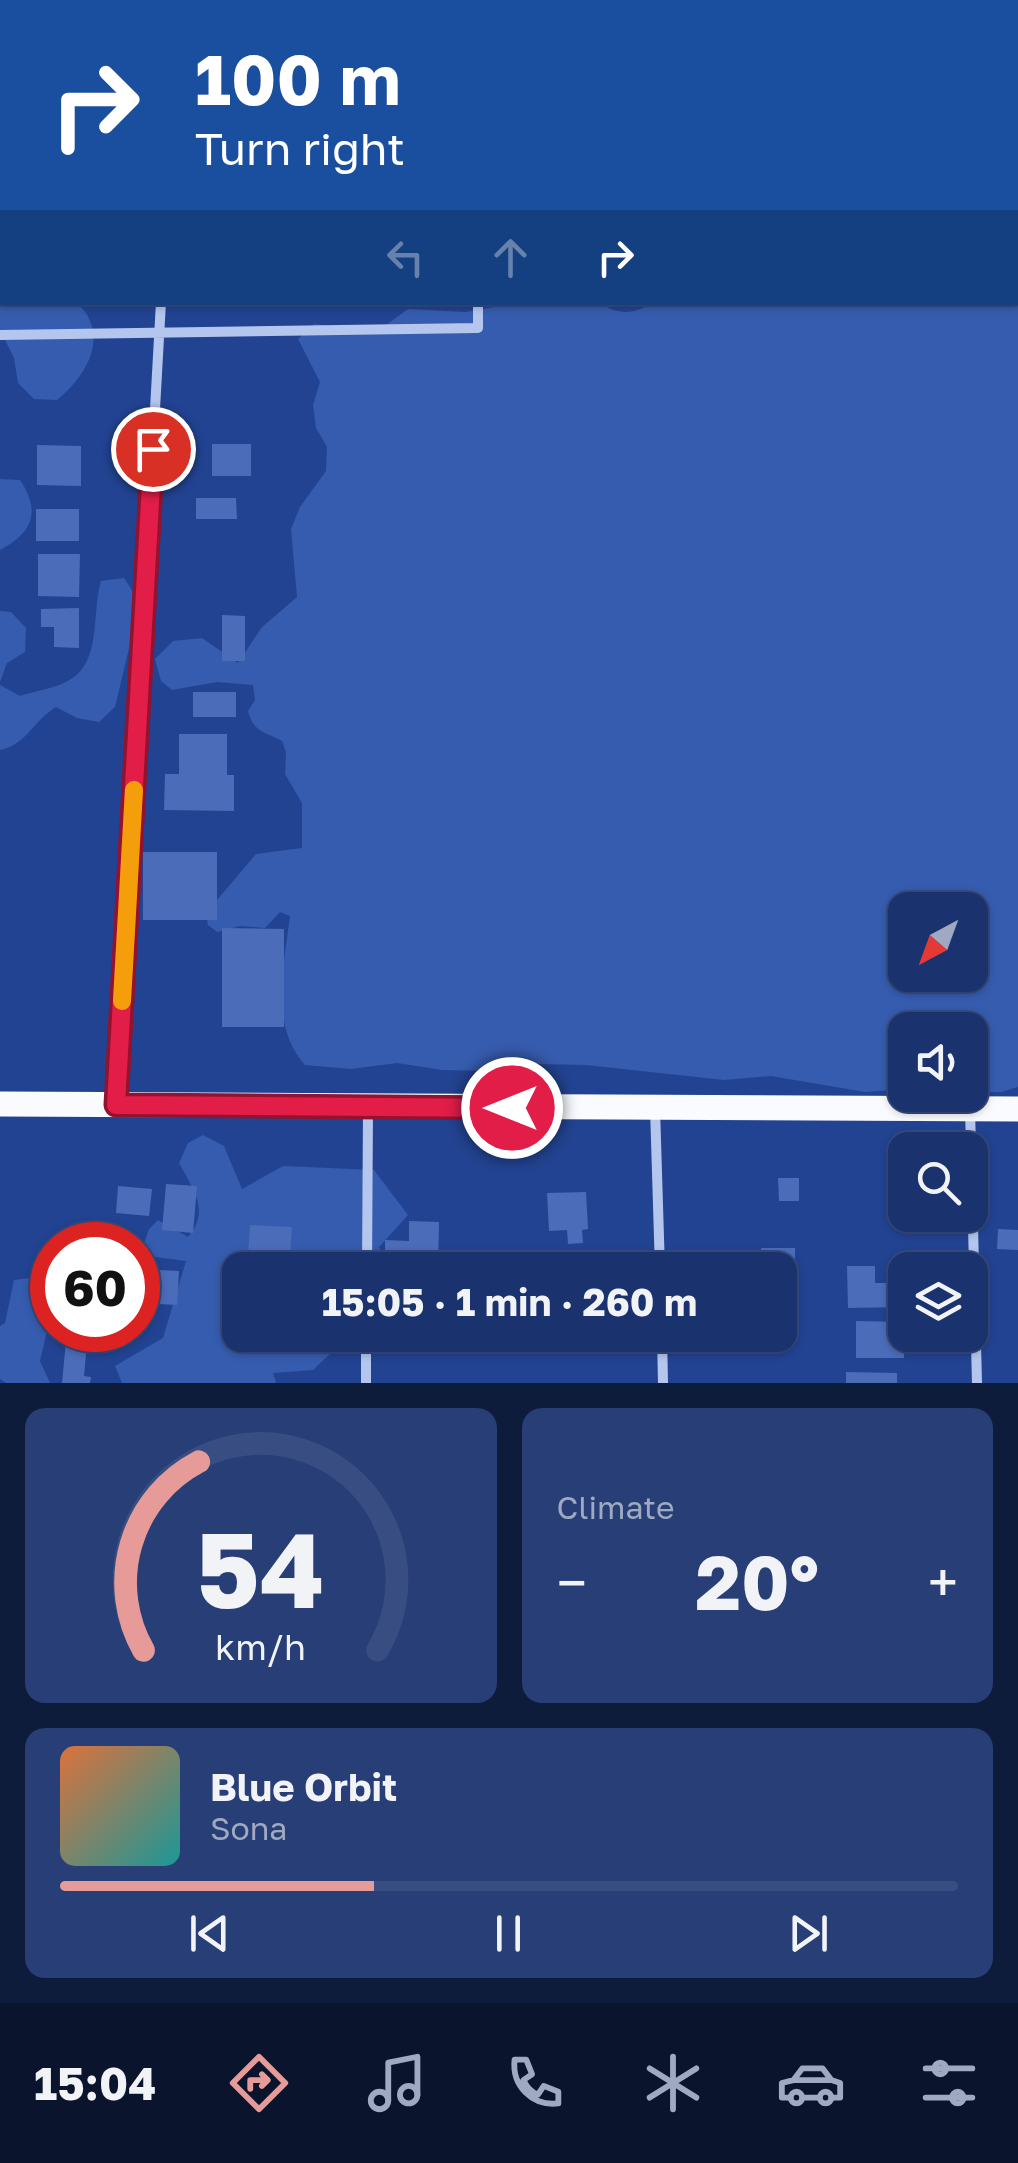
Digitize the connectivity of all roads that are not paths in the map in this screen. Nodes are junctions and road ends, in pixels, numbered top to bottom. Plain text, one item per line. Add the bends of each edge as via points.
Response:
1 (161, 305) edge
2 (478, 305) edge
3 (159, 333) junction
4 (0, 335) edge
5 (0, 1104) edge
6 (116, 1105) junction
7 (368, 1108) junction
8 (655, 1108) junction
9 (888, 1108) edge
10 (988, 1108) edge
11 (1018, 1109) edge
12 (970, 1112) edge
13 (367, 1252) edge
14 (659, 1252) edge
15 (366, 1352) edge
16 (663, 1352) edge
17 (366, 1383) edge
18 (664, 1383) edge
19 (978, 1383) edge

1 - 3 street
2 - 3 street via 478,328
3 - 4 street
3 - 6 street
5 - 6 main road
6 - 7 main road
7 - 8 main road
7 - 13 street
8 - 9 main road
8 - 14 street
10 - 11 main road
12 - 19 street
15 - 17 street
16 - 18 street

